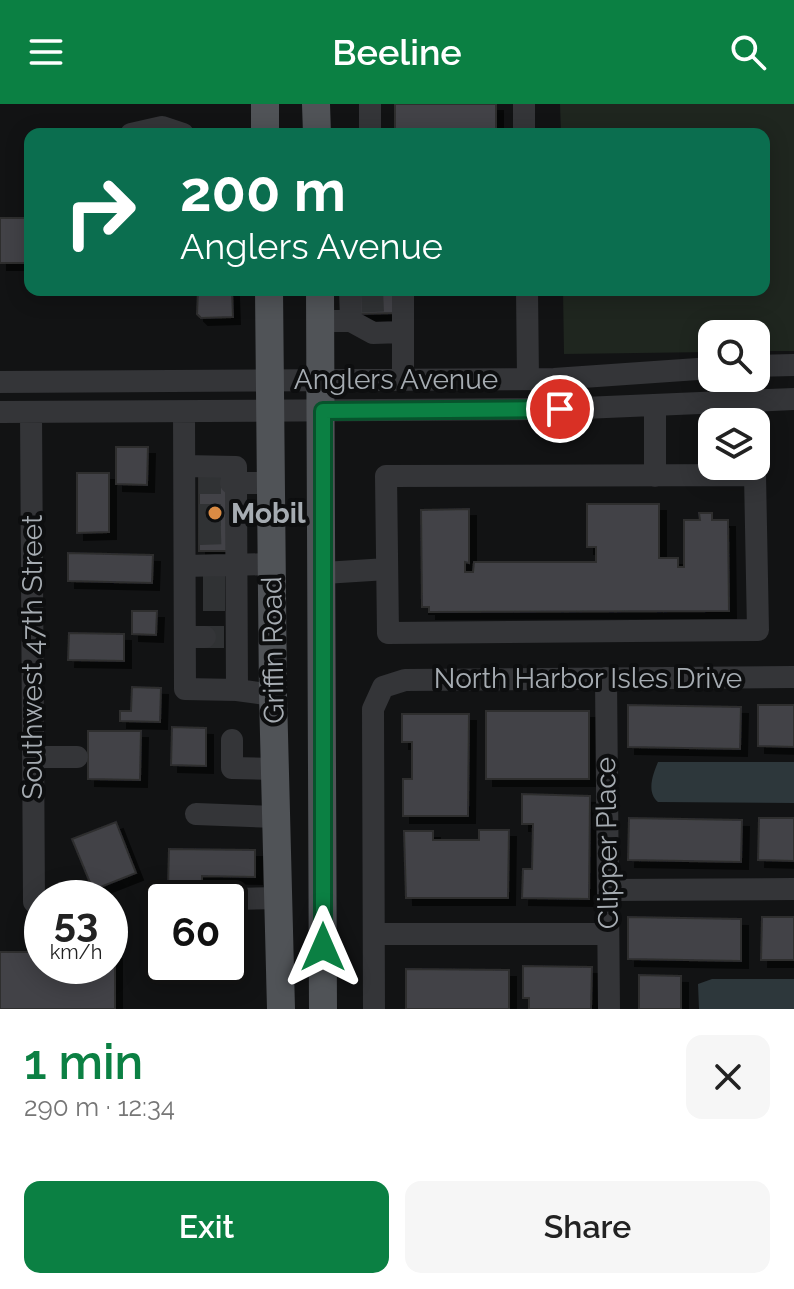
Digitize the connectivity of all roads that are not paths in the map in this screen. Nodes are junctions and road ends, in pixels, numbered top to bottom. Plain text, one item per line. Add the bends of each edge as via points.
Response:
1 (265, 104) edge
2 (316, 104) edge
3 (370, 104) edge
4 (524, 104) edge
5 (265, 128) edge
6 (317, 128) edge
7 (370, 128) edge
8 (524, 128) edge
9 (269, 296) edge
10 (320, 296) edge
11 (350, 296) edge
12 (403, 296) edge
13 (527, 296) edge
14 (321, 321) junction
15 (351, 321) junction
16 (403, 332) junction
17 (794, 365) edge
18 (770, 366) edge
19 (698, 369) edge
20 (271, 378) junction
21 (528, 379) junction
22 (403, 380) junction
23 (322, 381) junction
24 (0, 382) edge
25 (794, 399) edge
26 (655, 405) junction
27 (271, 411) junction
28 (323, 411) junction
29 (0, 412) edge
30 (31, 412) junction
31 (184, 412) junction
32 (655, 476) junction
33 (189, 477) junction
34 (234, 483) junction
35 (272, 483) junction
36 (272, 522) junction
37 (234, 524) junction
38 (272, 564) junction
39 (387, 569) junction
40 (324, 573) junction
41 (192, 586) junction
42 (232, 586) junction
43 (214, 637) junction
44 (794, 677) edge
45 (606, 678) junction
46 (237, 690) junction
47 (273, 695) junction
48 (232, 740) dead end
49 (33, 757) junction
50 (77, 757) dead end
51 (275, 769) junction
52 (196, 814) dead end
53 (277, 817) junction
54 (34, 880) edge
55 (794, 889) edge
56 (608, 890) junction
57 (281, 898) junction
58 (248, 899) edge
59 (374, 934) junction
60 (608, 934) junction
61 (282, 962) junction
62 (281, 1009) edge
63 (300, 1009) edge
64 (323, 1009) edge
65 (374, 1009) edge
66 (609, 1009) edge

1 - 5 main road
2 - 6 main road
3 - 7 street
4 - 8 street
9 - 20 main road, Griffin Road
10 - 14 main road, Griffin Road
11 - 15 street
12 - 16 street
13 - 21 street
14 - 15 street
14 - 23 main road, Griffin Road
15 - 16 street
16 - 22 street
17 - 18 street
19 - 21 street, Anglers Avenue
20 - 23 street, Anglers Avenue
20 - 24 street, Anglers Avenue
20 - 27 main road, Griffin Road
21 - 22 street, Anglers Avenue
22 - 23 street, Anglers Avenue
23 - 28 main road, Griffin Road
25 - 26 street, Anglers Avenue
26 - 28 street, Anglers Avenue
26 - 32 street
27 - 28 street, Anglers Avenue
27 - 31 street, Anglers Avenue
27 - 35 main road, Griffin Road
28 - 40 main road, Griffin Road
29 - 30 street, Anglers Avenue
30 - 31 street, Anglers Avenue
30 - 49 street, Southwest 47th Street
31 - 33 street
32 - 39 street via 386,476
32 - 39 street via 755,475 758,630 388,633
33 - 34 street via 236,467
33 - 41 street
34 - 35 street
34 - 37 street
35 - 36 main road, Griffin Road
36 - 37 street
36 - 38 main road, Griffin Road
37 - 42 street
38 - 42 street
38 - 47 main road, Griffin Road
39 - 40 street
40 - 64 main road, Griffin Road
41 - 42 street
41 - 43 street
42 - 43 street
43 - 46 street
43 - 46 street via 185,689
44 - 45 street, North Harbor Isles Drive
45 - 56 street, Clipper Place
45 - 59 street, North Harbor Isles Drive via 405,680 383,687 373,709
46 - 47 street
47 - 51 main road, Griffin Road
48 - 51 street via 232,768
49 - 50 street
49 - 54 street, Southwest 47th Street
51 - 53 main road, Griffin Road
52 - 53 street
53 - 57 main road, Griffin Road
55 - 56 street
56 - 60 street, Clipper Place
57 - 58 street
57 - 61 main road, Griffin Road
59 - 60 street
59 - 65 street
60 - 66 street, Clipper Place
61 - 62 main road, Griffin Road
61 - 63 main road via 299,979

